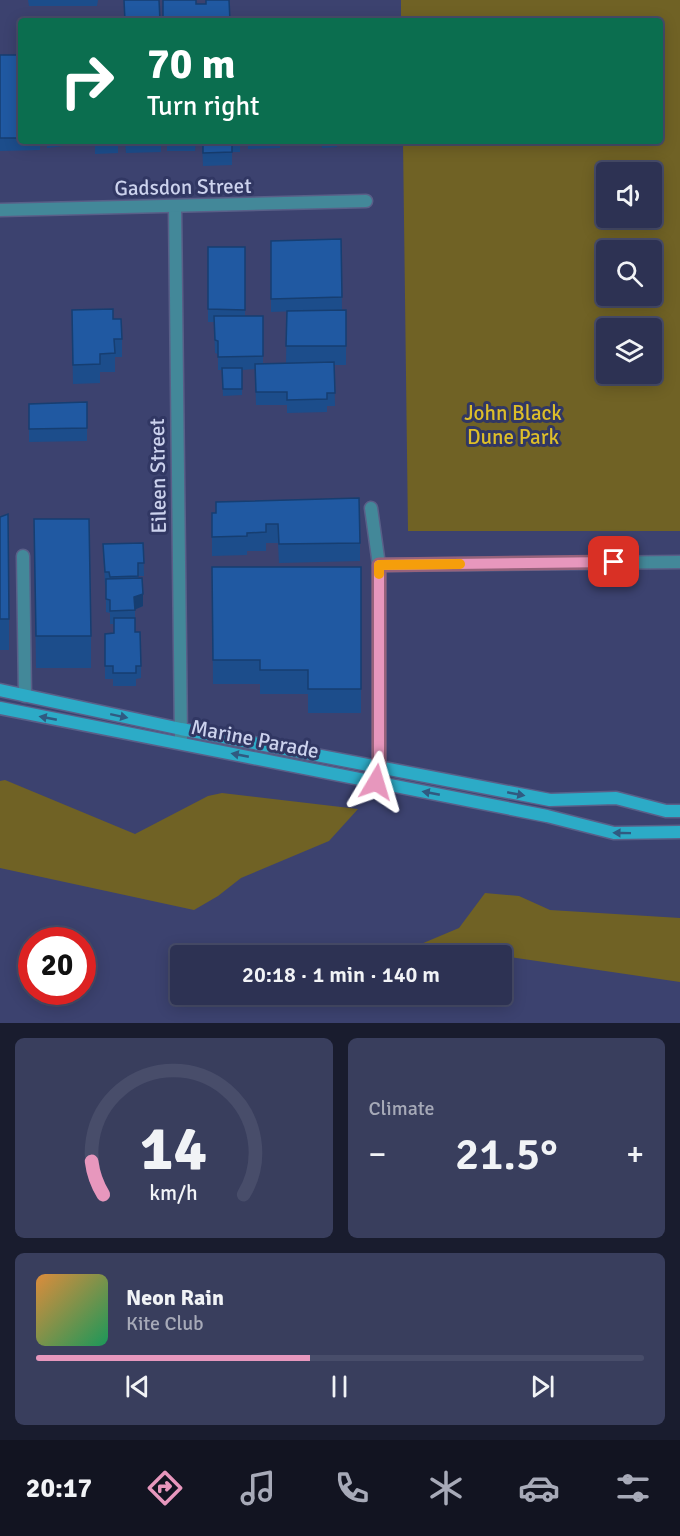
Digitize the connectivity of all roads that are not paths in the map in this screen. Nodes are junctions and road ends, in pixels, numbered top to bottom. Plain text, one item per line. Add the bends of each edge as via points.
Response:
1 (366, 201) dead end
2 (175, 207) junction
3 (0, 210) edge
4 (371, 508) dead end
5 (23, 556) dead end
6 (680, 562) edge
7 (379, 565) junction
8 (0, 690) edge
9 (25, 696) junction
10 (0, 708) edge
11 (181, 729) junction
12 (180, 744) junction
13 (379, 767) junction
14 (376, 782) junction
15 (680, 811) edge
16 (680, 832) edge

1 - 2 street, Gadsdon Street
2 - 3 street, Gadsdon Street
2 - 11 street, Eileen Street
4 - 7 street
5 - 9 street
6 - 7 street
7 - 13 street
8 - 9 main road, Marine Parade
9 -> 11 main road, Marine Parade
12 -> 10 main road, Marine Parade
11 - 12 street, Eileen Street
11 - 13 main road, Marine Parade
14 -> 12 main road, Marine Parade
13 - 14 street
13 -> 15 main road, Marine Parade via 550,800 616,798
16 -> 14 main road, Marine Parade via 614,833

